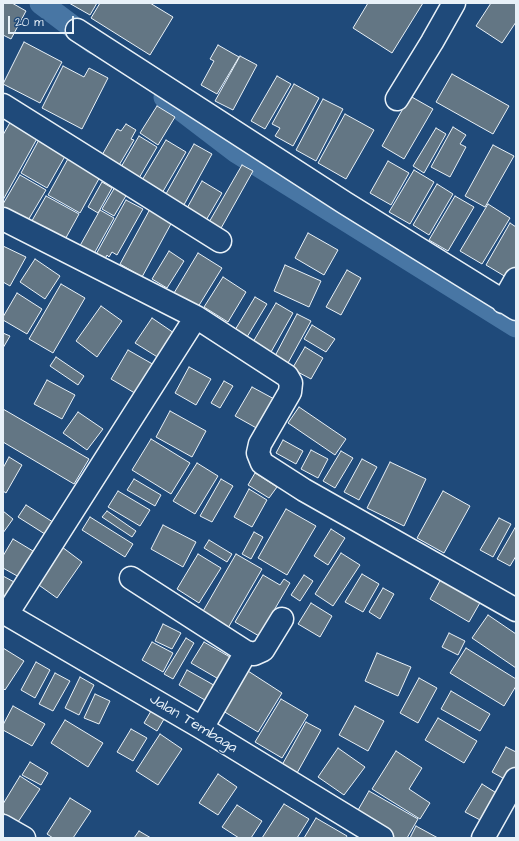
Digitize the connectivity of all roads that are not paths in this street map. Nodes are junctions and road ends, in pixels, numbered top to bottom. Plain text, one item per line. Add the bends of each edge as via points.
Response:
1 (454, 3) edge
2 (77, 30) dead end
3 (398, 99) dead end
4 (3, 105) edge
5 (3, 219) edge
6 (220, 242) dead end
7 (516, 280) edge
8 (510, 305) edge
9 (196, 317) junction
10 (130, 578) dead end
11 (516, 610) edge
12 (5, 613) edge
13 (282, 618) dead end
14 (246, 652) junction
15 (202, 728) junction
16 (516, 779) edge
17 (3, 826) edge
18 (24, 838) edge
19 (382, 838) edge
20 (482, 838) edge

1 - 3 street
2 - 8 street via 345,203
4 - 6 street
5 - 9 street
7 - 8 street
9 - 11 street via 279,369 291,383 290,392 260,444 258,453 262,463 304,490
9 - 12 street
10 - 14 street
12 - 15 street, Jalan Tembaga
13 - 14 street via 263,650 254,654
14 - 15 street
15 - 19 street, Jalan Tembaga
16 - 20 street
17 - 18 street

